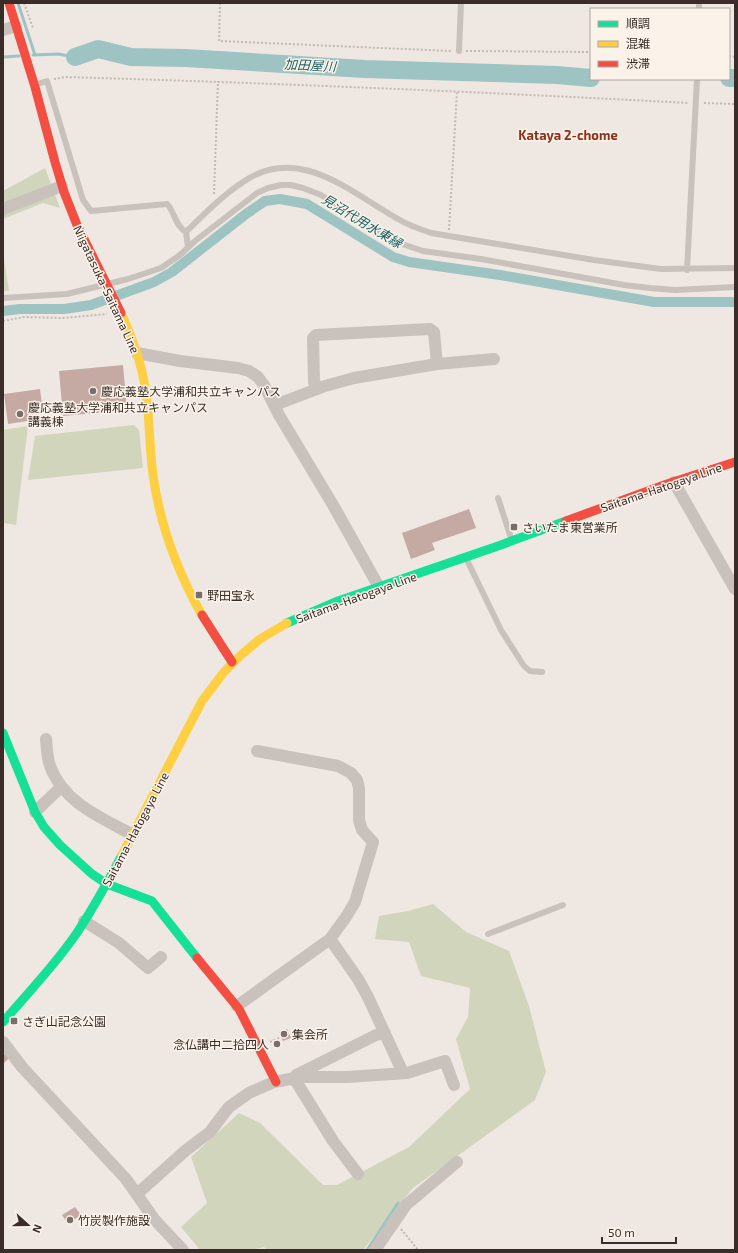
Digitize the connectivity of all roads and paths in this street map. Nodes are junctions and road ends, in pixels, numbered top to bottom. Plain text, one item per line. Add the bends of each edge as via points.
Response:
1 (9, 3) edge
2 (24, 3) edge
3 (220, 3) edge
4 (461, 3) edge
5 (16, 26) junction
6 (33, 28) dead end
7 (3, 30) edge
8 (459, 51) junction
9 (590, 52) edge
10 (697, 80) edge
11 (47, 81) junction
12 (218, 81) junction
13 (34, 85) junction
14 (457, 91) junction
15 (696, 100) junction
16 (735, 104) edge
17 (62, 186) junction
18 (217, 202) junction
19 (3, 209) edge
20 (186, 232) junction
21 (449, 237) junction
22 (188, 247) junction
23 (735, 268) edge
24 (687, 270) junction
25 (108, 286) junction
26 (735, 287) edge
27 (3, 298) edge
28 (107, 314) dead end
29 (3, 322) edge
30 (137, 353) junction
31 (494, 359) dead end
32 (437, 364) junction
33 (319, 388) junction
34 (275, 405) junction
35 (735, 462) edge
36 (674, 482) junction
37 (498, 498) dead end
38 (512, 541) junction
39 (466, 558) junction
40 (379, 587) junction
41 (735, 589) edge
42 (232, 662) junction
43 (542, 672) dead end
44 (3, 732) edge
45 (46, 739) dead end
46 (257, 751) dead end
47 (61, 787) junction
48 (35, 812) junction
49 (133, 835) junction
50 (108, 884) junction
51 (563, 905) dead end
52 (84, 921) junction
53 (488, 934) dead end
54 (330, 939) junction
55 (161, 957) dead end
56 (237, 1006) junction
57 (3, 1022) edge
58 (385, 1033) junction
59 (3, 1042) edge
60 (403, 1073) junction
61 (292, 1078) junction
62 (276, 1082) junction
63 (454, 1085) dead end
64 (456, 1162) dead end
65 (358, 1174) dead end
66 (137, 1194) junction
67 (394, 1221) junction
68 (183, 1250) edge
69 (375, 1250) edge
70 (418, 1250) edge

1 - 5 main road, Niigatasuka-Saitama Line
2 - 6 path
3 - 8 path via 219,41
4 - 8 lane
5 - 7 street
5 - 13 main road, Niigatasuka-Saitama Line
8 - 9 path
10 - 15 lane
11 - 12 path via 65,77
11 - 13 lane
11 - 20 lane via 83,200 91,211 166,204 172,208 180,229
12 - 14 path
12 - 18 path via 214,191
13 - 17 main road, Niigatasuka-Saitama Line
14 - 15 path
14 - 21 path
15 - 16 path
15 - 24 lane
17 - 19 street
17 - 25 main road, Niigatasuka-Saitama Line via 78,227
18 - 20 lane
18 - 21 lane via 244,181 265,172 283,168 299,169 335,180 412,226
20 - 22 lane
21 - 24 lane via 654,268
22 - 25 lane via 161,268
22 - 26 lane via 257,193 268,188 291,185 321,195 396,242 423,251 624,285 675,290
23 - 24 lane
25 - 27 lane via 67,294
25 - 30 main road, Niigatasuka-Saitama Line
28 - 29 path via 63,318 24,317
30 - 34 street via 249,371 258,377
30 - 42 main road, Niigatasuka-Saitama Line via 145,389 157,502 165,533 195,604
31 - 32 street
32 - 33 street via 354,378
32 - 33 street via 434,332 430,329 316,335 313,338 314,382
33 - 34 street
34 - 40 street
35 - 36 main road, Saitama-Hatogaya Line
36 - 38 main road, Saitama-Hatogaya Line
36 - 41 street
37 - 38 lane
38 - 39 main road, Saitama-Hatogaya Line
39 - 40 main road, Saitama-Hatogaya Line
39 - 43 lane via 501,630 524,666 530,671
40 - 42 main road, Saitama-Hatogaya Line via 288,622 268,633
42 - 49 main road, Saitama-Hatogaya Line via 202,701
44 - 48 main road
45 - 47 street via 50,765
46 - 54 street via 338,766 351,773 357,780 359,820 362,830 372,842 355,902
47 - 48 street
47 - 49 street via 85,809
48 - 50 main road via 60,845 92,874
49 - 50 main road, Saitama-Hatogaya Line
50 - 52 main road, Saitama-Hatogaya Line
50 - 56 main road via 152,901
51 - 53 lane
52 - 55 street via 119,944 148,968
52 - 57 main road, Saitama-Hatogaya Line via 52,966
54 - 56 street
54 - 58 street via 358,979
56 - 62 main road
58 - 60 street
58 - 61 street via 376,1035
59 - 66 street via 22,1067
60 - 61 street
60 - 63 street via 445,1061
61 - 62 street
61 - 65 street
62 - 66 street via 249,1093 229,1107 210,1132
64 - 67 street via 406,1205
66 - 68 street via 154,1219
67 - 69 street
67 - 70 path

